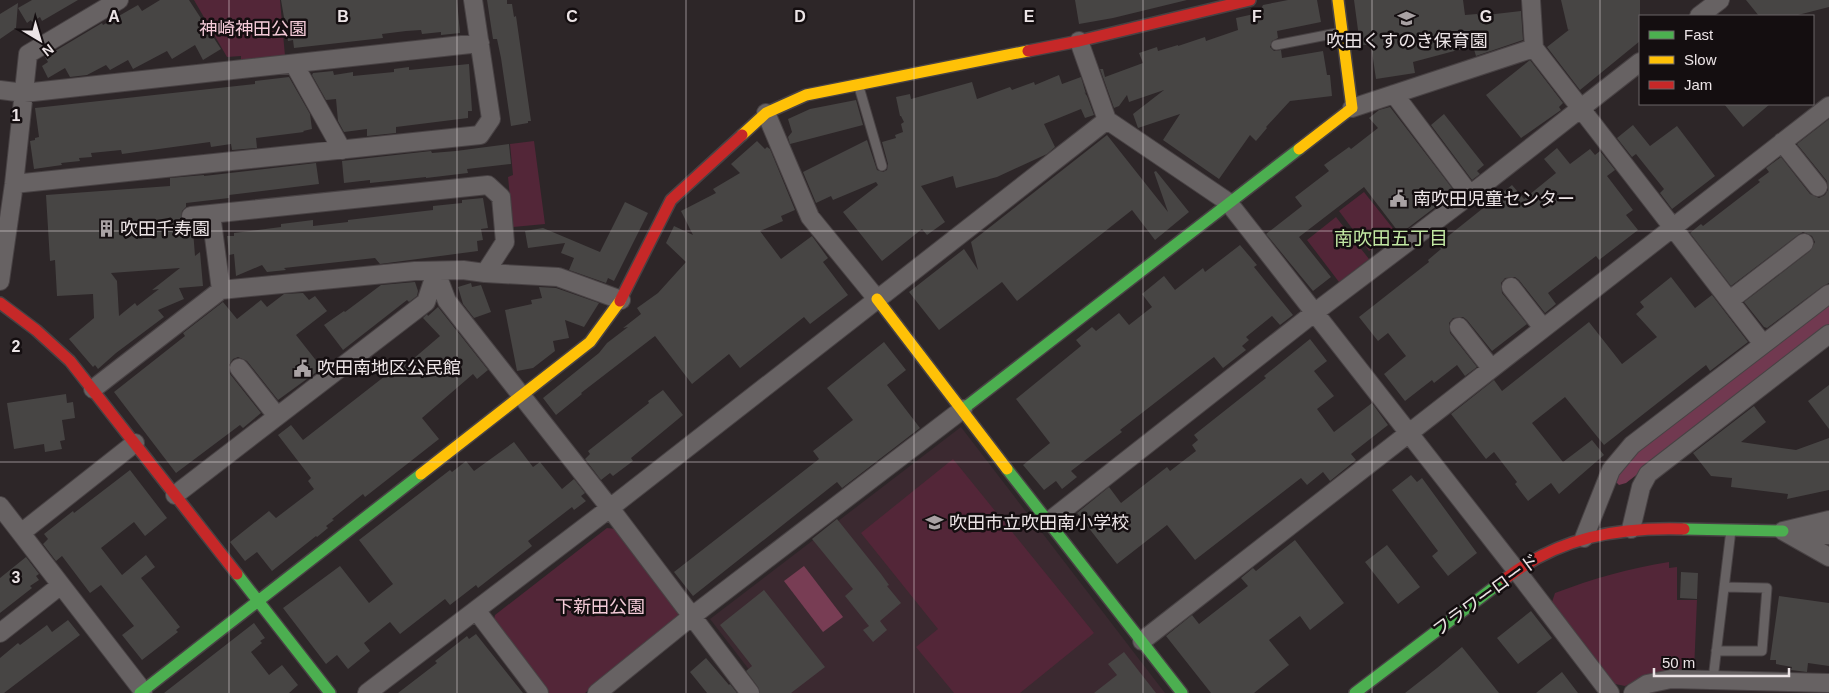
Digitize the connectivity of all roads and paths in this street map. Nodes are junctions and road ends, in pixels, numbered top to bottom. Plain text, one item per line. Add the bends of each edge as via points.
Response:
1 (119, 0) edge
2 (472, 0) edge
3 (1250, 0) edge
4 (1338, 0) edge
5 (1531, 0) edge
6 (1720, 0) edge
7 (1700, 15) edge
8 (1342, 32) junction
9 (1079, 41) junction
10 (480, 44) junction
11 (1276, 45) dead end
12 (1534, 48) junction
13 (1639, 63) edge
14 (294, 64) junction
15 (859, 84) junction
16 (0, 90) edge
17 (24, 93) junction
18 (1394, 94) junction
19 (1829, 106) edge
20 (1581, 107) junction
21 (1352, 108) junction
22 (766, 113) junction
23 (1107, 120) junction
24 (1782, 142) junction
25 (342, 150) junction
26 (882, 166) dead end
27 (14, 184) junction
28 (1818, 188) dead end
29 (1470, 195) junction
30 (1228, 202) junction
31 (211, 214) junction
32 (191, 216) dead end
33 (1673, 226) junction
34 (1804, 243) dead end
35 (436, 272) junction
36 (485, 273) junction
37 (0, 281) edge
38 (1511, 287) dead end
39 (221, 290) junction
40 (1829, 294) edge
41 (877, 299) junction
42 (621, 300) junction
43 (1730, 300) junction
44 (0, 303) edge
45 (1314, 313) junction
46 (1459, 327) dead end
47 (1543, 328) junction
48 (1829, 334) edge
49 (1763, 344) junction
50 (239, 368) dead end
51 (1491, 368) junction
52 (93, 389) junction
53 (522, 396) junction
54 (963, 409) junction
55 (277, 416) junction
56 (1409, 432) junction
57 (135, 443) junction
58 (175, 495) junction
59 (0, 506) edge
60 (610, 508) junction
61 (1829, 520) edge
62 (1048, 522) junction
63 (1631, 529) junction
64 (1731, 530) junction
65 (1783, 531) junction
66 (21, 533) junction
67 (1829, 535) edge
68 (1584, 538) junction
69 (1829, 543) edge
70 (1829, 557) edge
71 (1516, 570) junction
72 (61, 585) junction
73 (1724, 587) junction
74 (258, 600) junction
75 (476, 610) junction
76 (691, 617) junction
77 (0, 633) edge
78 (1142, 641) junction
79 (1716, 651) junction
80 (1713, 679) junction
81 (1829, 683) edge
82 (1786, 687) edge
83 (142, 692) edge
84 (330, 693) edge
85 (367, 693) edge
86 (539, 693) edge
87 (597, 693) edge
88 (750, 693) edge
89 (1182, 693) edge
90 (1355, 693) edge
91 (1610, 693) edge
92 (1633, 693) edge

1 - 17 street via 28,54
2 - 10 street
3 - 9 street
4 - 8 street
5 - 12 street
6 - 7 street
8 - 11 lane
8 - 21 street
9 - 15 street
9 - 23 street
10 - 14 street
10 - 25 street via 491,119 480,136
12 - 18 street
12 - 20 street
13 - 20 street
14 - 17 street
14 - 25 street
15 - 22 street via 806,95
15 - 26 lane
16 - 17 street
17 - 27 street
18 - 21 street
18 - 29 street
19 - 24 street
20 - 29 street
20 - 33 street
21 - 30 street
22 - 41 street via 810,218
22 - 42 street via 671,200
23 - 30 street
23 - 41 street
24 - 28 street
24 - 33 street
25 - 27 street
27 - 37 street
29 - 45 street
30 - 45 street
30 - 54 street
31 - 32 street
31 - 36 street via 488,185 501,197 505,242
31 - 39 street
33 - 43 street
33 - 47 street
34 - 43 street
35 - 36 street via 463,270
35 - 39 street via 415,271
35 - 53 street via 447,301
35 - 55 street via 426,302
36 - 42 street via 558,277
38 - 47 street
39 - 52 street
40 - 49 street
41 - 54 street
41 - 60 street
42 - 53 street via 590,342
43 - 49 street
44 - 52 street via 50,341
45 - 56 street
45 - 62 street
46 - 51 street
47 - 51 street
48 - 63 street via 1648,474 1641,487
49 - 68 street via 1632,444 1611,470
50 - 55 street
51 - 56 street
52 - 57 street
53 - 60 street
53 - 74 street
54 - 62 street
54 - 76 street
55 - 58 street
56 - 71 street
56 - 78 street
57 - 58 street
57 - 66 street
58 - 74 street
59 - 66 street
60 - 75 street
60 - 76 street
61 - 65 street
62 - 78 street
63 - 64 street, フラワーロード
63 - 68 street, フラワーロード
64 - 65 street, フラワーロード
64 - 73 lane
65 - 67 street, フラワーロード
65 - 69 street, フラワーロード
65 - 70 street
66 - 72 street
68 - 71 street, フラワーロード via 1554,549
71 - 90 street, フラワーロード
71 - 91 street
72 - 77 street
72 - 83 street
73 - 79 lane
73 - 79 lane via 1767,588 1762,651
74 - 83 street
74 - 84 street
75 - 85 street
75 - 86 street
76 - 87 street
76 - 88 street
78 - 89 street
79 - 80 lane
80 - 82 street
80 - 92 street via 1671,679 1647,684
81 - 82 street

